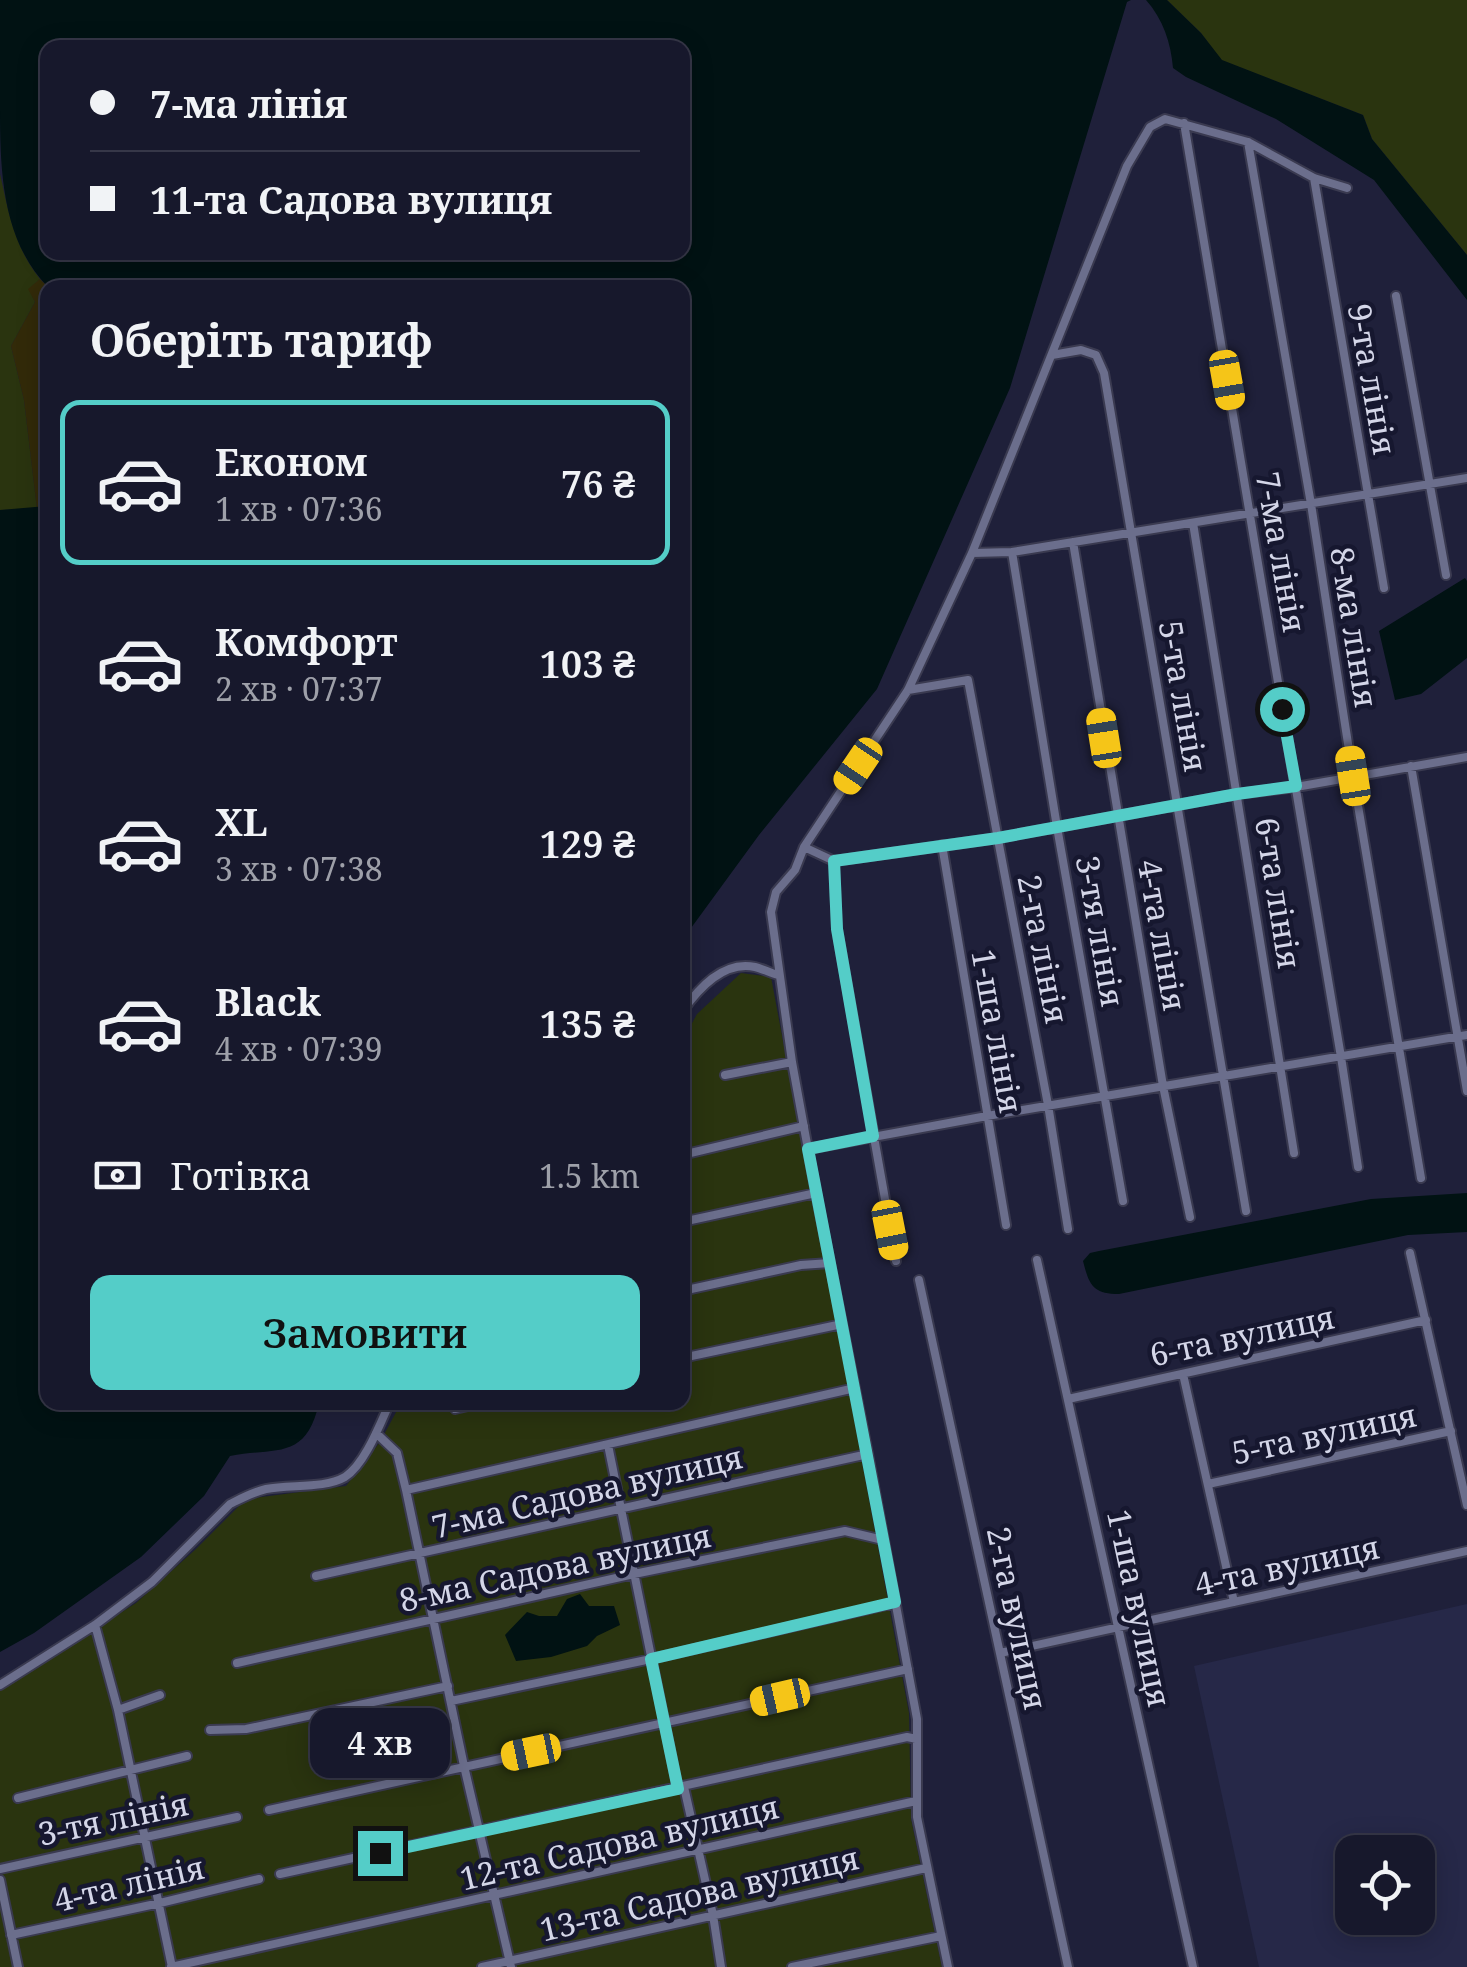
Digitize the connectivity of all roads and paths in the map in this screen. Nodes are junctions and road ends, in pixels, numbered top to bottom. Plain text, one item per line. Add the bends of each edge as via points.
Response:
1 (1184, 123) junction
2 (1248, 142) junction
3 (1314, 178) junction
4 (1347, 188) dead end
5 (1396, 296) dead end
6 (1051, 356) junction
7 (1467, 478) edge
8 (1430, 484) junction
9 (1367, 494) junction
10 (1311, 504) junction
11 (1250, 514) junction
12 (1193, 523) junction
13 (1131, 533) junction
14 (1073, 542) junction
15 (1012, 552) junction
16 (972, 553) junction
17 (1446, 575) dead end
18 (1384, 588) dead end
19 (908, 690) junction
20 (1467, 757) edge
21 (1411, 766) junction
22 (1353, 776) junction
23 (1296, 786) junction
24 (1237, 794) junction
25 (1178, 805) junction
26 (1117, 816) junction
27 (1057, 827) junction
28 (998, 838) junction
29 (942, 844) junction
30 (804, 847) junction
31 (834, 861) junction
32 (778, 975) junction
33 (690, 1002) edge
34 (1463, 1036) edge
35 (1399, 1047) junction
36 (1341, 1057) junction
37 (792, 1062) junction
38 (1282, 1067) junction
39 (726, 1075) dead end
40 (1223, 1075) junction
41 (1163, 1086) junction
42 (1467, 1091) edge
43 (1104, 1096) junction
44 (1048, 1105) junction
45 (987, 1116) junction
46 (804, 1126) junction
47 (873, 1136) junction
48 (808, 1149) junction
49 (690, 1152) edge
50 (1294, 1153) dead end
51 (1358, 1167) dead end
52 (1421, 1178) dead end
53 (816, 1194) junction
54 (1123, 1200) dead end
55 (1246, 1211) dead end
56 (1190, 1217) dead end
57 (690, 1220) edge
58 (1006, 1225) dead end
59 (1068, 1229) dead end
60 (1410, 1254) dead end
61 (896, 1260) dead end
62 (1038, 1260) dead end
63 (830, 1262) junction
64 (919, 1280) dead end
65 (690, 1288) edge
66 (1426, 1320) junction
67 (842, 1324) junction
68 (690, 1356) edge
69 (1184, 1374) junction
70 (855, 1388) junction
71 (1068, 1399) junction
72 (386, 1410) edge
73 (1451, 1431) junction
74 (376, 1433) junction
75 (608, 1445) junction
76 (868, 1454) junction
77 (1208, 1484) junction
78 (406, 1490) junction
79 (1467, 1505) edge
80 (621, 1508) junction
81 (883, 1540) junction
82 (1467, 1552) edge
83 (420, 1554) junction
84 (634, 1574) junction
85 (316, 1576) dead end
86 (895, 1602) junction
87 (1234, 1602) junction
88 (434, 1620) junction
89 (95, 1625) junction
90 (1119, 1628) junction
91 (1000, 1653) junction
92 (651, 1659) junction
93 (237, 1663) dead end
94 (908, 1669) junction
95 (0, 1685) edge
96 (448, 1686) junction
97 (160, 1695) dead end
98 (451, 1701) junction
99 (118, 1710) junction
100 (664, 1723) junction
101 (210, 1730) dead end
102 (917, 1739) junction
103 (187, 1756) dead end
104 (464, 1766) junction
105 (130, 1772) junction
106 (681, 1788) junction
107 (18, 1798) dead end
108 (916, 1802) junction
109 (269, 1810) dead end
110 (236, 1817) dead end
111 (480, 1832) junction
112 (146, 1836) junction
113 (698, 1848) junction
114 (926, 1868) junction
115 (0, 1869) edge
116 (280, 1874) dead end
117 (259, 1879) dead end
118 (0, 1880) edge
119 (495, 1896) junction
120 (160, 1903) junction
121 (712, 1915) junction
122 (11, 1935) junction
123 (941, 1936) junction
124 (511, 1964) edge
125 (18, 1967) edge
126 (172, 1967) edge
127 (482, 1967) edge
128 (721, 1967) edge
129 (792, 1967) edge
130 (948, 1967) edge
131 (1068, 1967) edge
132 (1193, 1967) edge

1 - 2 street
1 - 6 street via 1165,119 1150,127 1127,166
1 - 11 street, 7-ма лінія
2 - 3 street
2 - 10 street, 8-ма лінія
3 - 4 street
3 - 9 street, 9-та лінія
5 - 8 street
6 - 13 street, 5-та лінія via 1096,354
6 - 16 street
7 - 8 street
8 - 9 street
8 - 17 street
9 - 10 street
9 - 18 street, 9-та лінія
10 - 11 street
10 - 22 street, 8-ма лінія
11 - 12 street
11 - 23 street, 7-ма лінія
12 - 13 street
12 - 24 street, 6-та лінія
13 - 14 street
13 - 25 street, 5-та лінія
14 - 15 street
14 - 26 street, 4-та лінія
15 - 16 street
15 - 27 street, 3-тя лінія
16 - 19 street
19 - 28 street, 2-га лінія via 968,680
19 - 30 street
20 - 21 street
21 - 22 street
21 - 34 street
22 - 23 street
22 - 35 street, 8-ма лінія
23 - 24 street
23 - 36 street, 7-ма лінія
24 - 25 street
24 - 38 street, 6-та лінія
25 - 26 street
25 - 40 street, 5-та лінія
26 - 27 street
26 - 41 street, 4-та лінія
27 - 28 street
27 - 43 street, 3-тя лінія
28 - 29 street
28 - 44 street, 2-га лінія
29 - 31 street
29 - 45 street, 1-ша лінія
30 - 31 street
30 - 32 street via 771,912
31 - 47 street via 837,929
32 - 33 street via 738,967 708,980
32 - 37 street
34 - 35 street
34 - 42 street
35 - 36 street
35 - 52 street, 8-ма лінія
36 - 38 street
36 - 51 street, 7-ма лінія
37 - 39 street
37 - 46 street
38 - 40 street
38 - 50 street, 6-та лінія
40 - 41 street
40 - 55 street, 5-та лінія
41 - 43 street
41 - 56 street, 4-та лінія
43 - 44 street
43 - 54 street, 3-тя лінія
44 - 45 street
44 - 59 street, 2-га лінія
45 - 47 street
45 - 58 street, 1-ша лінія
46 - 48 street
46 - 49 street
47 - 48 street
47 - 61 street
48 - 53 street
53 - 57 street
53 - 63 street
60 - 66 street
62 - 71 street, 1-ша вулиця
63 - 65 street
63 - 67 street
64 - 91 street, 2-га вулиця
66 - 69 street, 6-та вулиця
66 - 73 street
67 - 68 street
67 - 70 street
69 - 71 street, 6-та вулиця
69 - 77 street
70 - 75 street
70 - 76 street
71 - 90 street, 1-ша вулиця
72 - 74 street
73 - 77 street, 5-та вулиця
73 - 79 street
74 - 78 street via 396,1453
74 - 89 street via 344,1478 267,1488 230,1504 152,1582
75 - 78 street
75 - 80 street
76 - 80 street, 7-ма Садова вулиця
76 - 81 street
77 - 87 street
78 - 83 street
80 - 83 street, 7-ма Садова вулиця
80 - 84 street
81 - 84 street, 8-ма Садова вулиця via 845,1531
81 - 86 street
82 - 87 street, 4-та вулиця
83 - 85 street, 7-ма Садова вулиця
83 - 88 street
84 - 88 street, 8-ма Садова вулиця
84 - 92 street
86 - 92 street
86 - 94 street
87 - 90 street, 4-та вулиця
88 - 93 street, 8-ма Садова вулиця
88 - 96 street
89 - 95 street
89 - 99 street
90 - 91 street, 4-та вулиця
90 - 132 street, 1-ша вулиця
91 - 131 street, 2-га вулиця
92 - 98 street
92 - 100 street
94 - 100 street
94 - 102 street
96 - 98 street
96 - 101 street via 246,1729
97 - 99 street
98 - 104 street
99 - 105 street
100 - 104 street
100 - 106 street
102 - 106 street
102 - 108 street
103 - 105 street
104 - 109 street
104 - 111 street
105 - 107 street
105 - 112 street
106 - 111 street
106 - 113 street
108 - 113 street, 12-та Садова вулиця
108 - 114 street
110 - 112 street, 3-тя лінія
111 - 116 street
111 - 119 street
112 - 115 street, 3-тя лінія
112 - 120 street
113 - 119 street, 12-та Садова вулиця
113 - 121 street
114 - 121 street, 13-та Садова вулиця
114 - 123 street
117 - 120 street, 4-та лінія
118 - 122 street
119 - 124 street
119 - 126 street, 12-та Садова вулиця
120 - 122 street, 4-та лінія
120 - 126 street
121 - 124 street, 13-та Садова вулиця
121 - 128 street
122 - 125 street
123 - 129 street
123 - 130 street
124 - 127 street, 13-та Садова вулиця

